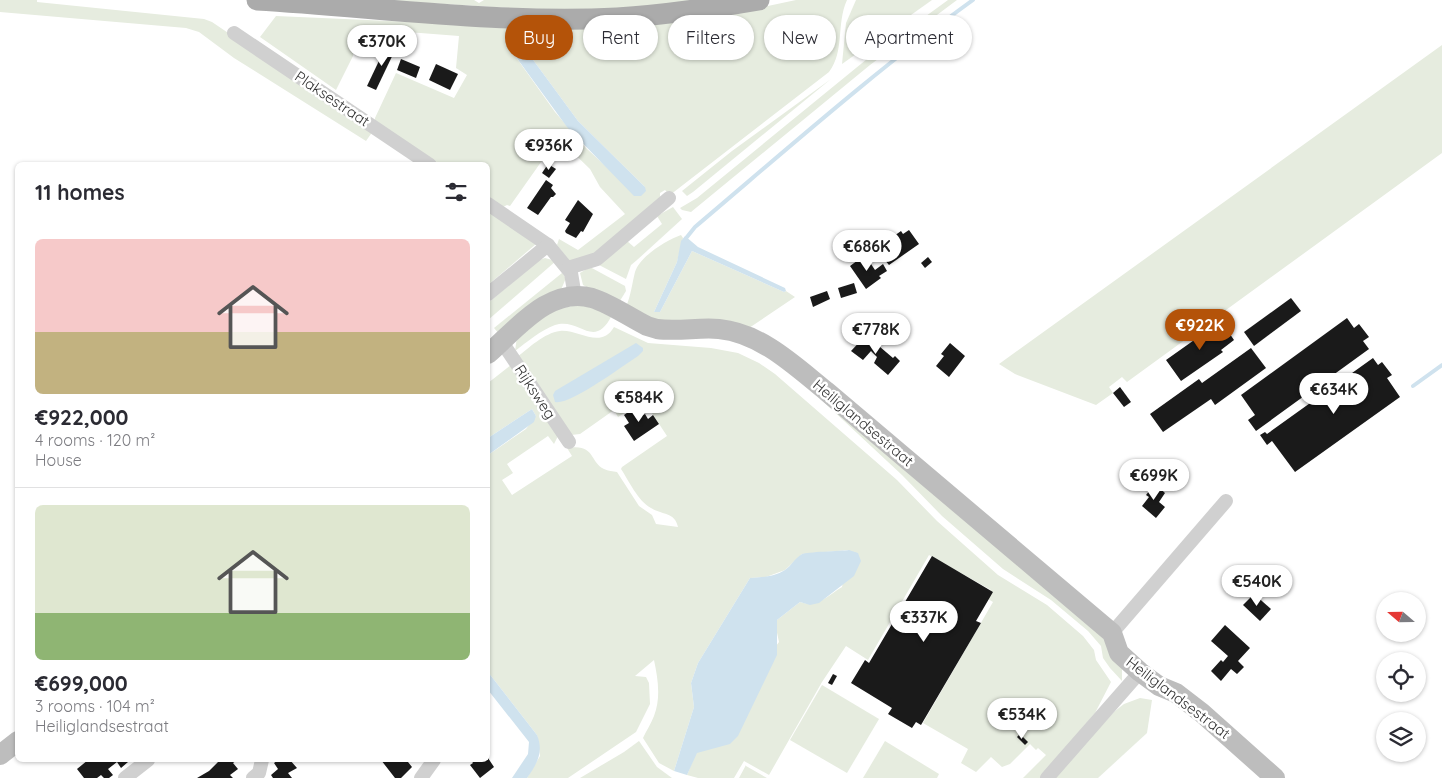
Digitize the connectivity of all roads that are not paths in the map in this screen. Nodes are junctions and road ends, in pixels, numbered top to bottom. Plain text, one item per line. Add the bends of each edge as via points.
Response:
1 (257, 0) edge
2 (760, 0) edge
3 (234, 33) dead end
4 (426, 162) edge
5 (669, 198) dead end
6 (490, 205) edge
7 (548, 245) junction
8 (568, 268) junction
9 (490, 292) edge
10 (574, 297) junction
11 (495, 348) edge
12 (569, 442) dead end
13 (1226, 501) dead end
14 (1112, 633) junction
15 (1140, 672) junction
16 (15, 743) edge
17 (0, 755) edge
18 (146, 762) edge
19 (262, 762) edge
20 (433, 762) edge
21 (126, 778) edge
22 (253, 778) edge
23 (421, 778) edge
24 (1047, 778) edge
25 (1275, 778) edge

1 - 2 main road via 551,19 674,14
3 - 4 street, Plaksestraat
5 - 8 street via 597,259
6 - 7 street
7 - 8 street
7 - 9 street
8 - 10 street
10 - 11 street, Rijksweg via 547,304
10 - 14 street, Heiliglandsestraat via 591,298 652,328 722,330 742,335 770,349 826,391
11 - 12 street, Rijksweg
13 - 14 street
14 - 15 street, Heiliglandsestraat via 1119,653
15 - 24 street
15 - 25 street, Heiliglandsestraat via 1202,713
16 - 17 street
18 - 21 street
19 - 22 street via 259,773
20 - 23 street

